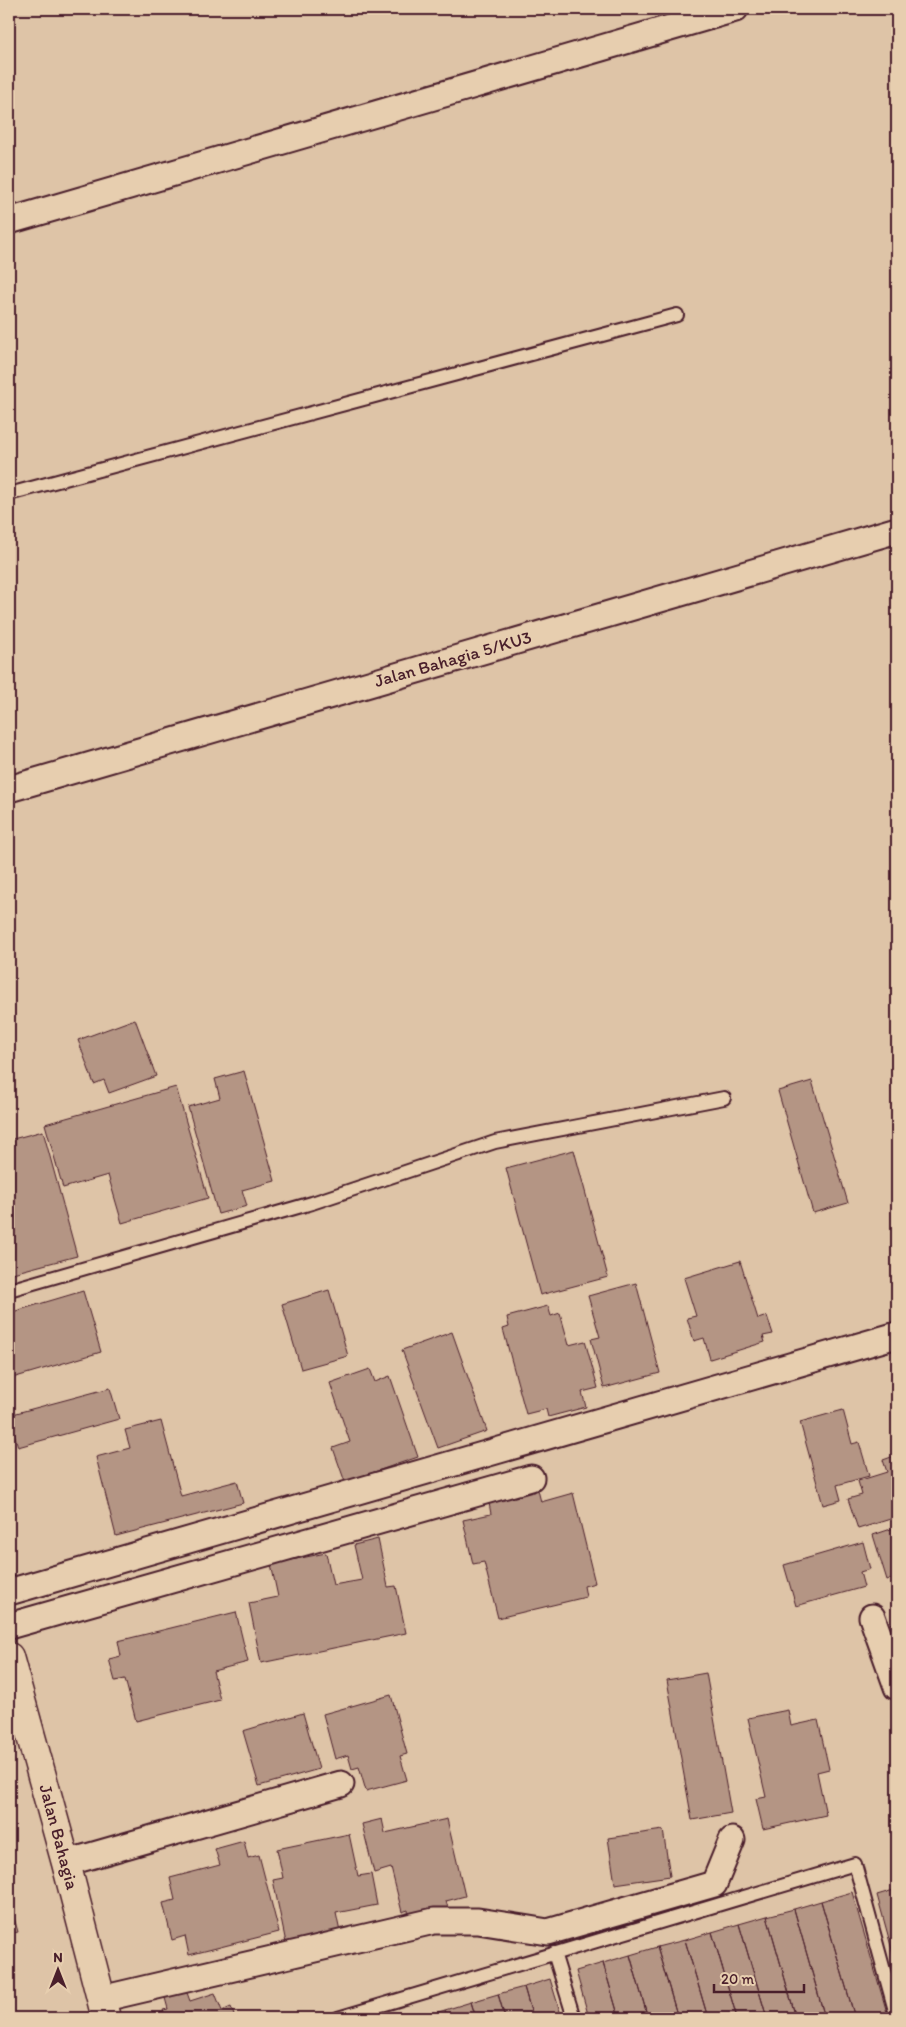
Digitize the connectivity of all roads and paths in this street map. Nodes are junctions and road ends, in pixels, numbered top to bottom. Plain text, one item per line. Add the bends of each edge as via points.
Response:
1 (735, 9) edge
2 (9, 221) edge
3 (677, 315) dead end
4 (9, 494) edge
5 (897, 530) edge
6 (9, 789) edge
7 (724, 1098) dead end
8 (9, 1290) edge
9 (897, 1335) edge
10 (531, 1478) dead end
11 (9, 1592) edge
12 (872, 1617) dead end
13 (9, 1626) edge
14 (9, 1657) edge
15 (897, 1687) edge
16 (17, 1718) edge
17 (341, 1784) dead end
18 (732, 1840) dead end
19 (66, 1863) junction
20 (554, 1953) junction
21 (103, 2009) edge
22 (338, 2018) edge
23 (574, 2018) edge
24 (897, 2018) edge

1 - 2 street
3 - 4 lane
5 - 6 street, Jalan Bahagia 5/KU3
7 - 8 lane via 495,1142 312,1203
9 - 11 street
10 - 13 street
12 - 15 street
14 - 16 street, Jalan Bahagia
16 - 19 street, Jalan Bahagia
17 - 19 street
18 - 21 street via 714,1884 548,1932 478,1921 434,1921
19 - 21 street, Jalan Bahagia
20 - 22 lane
20 - 23 lane
20 - 24 lane via 855,1864

